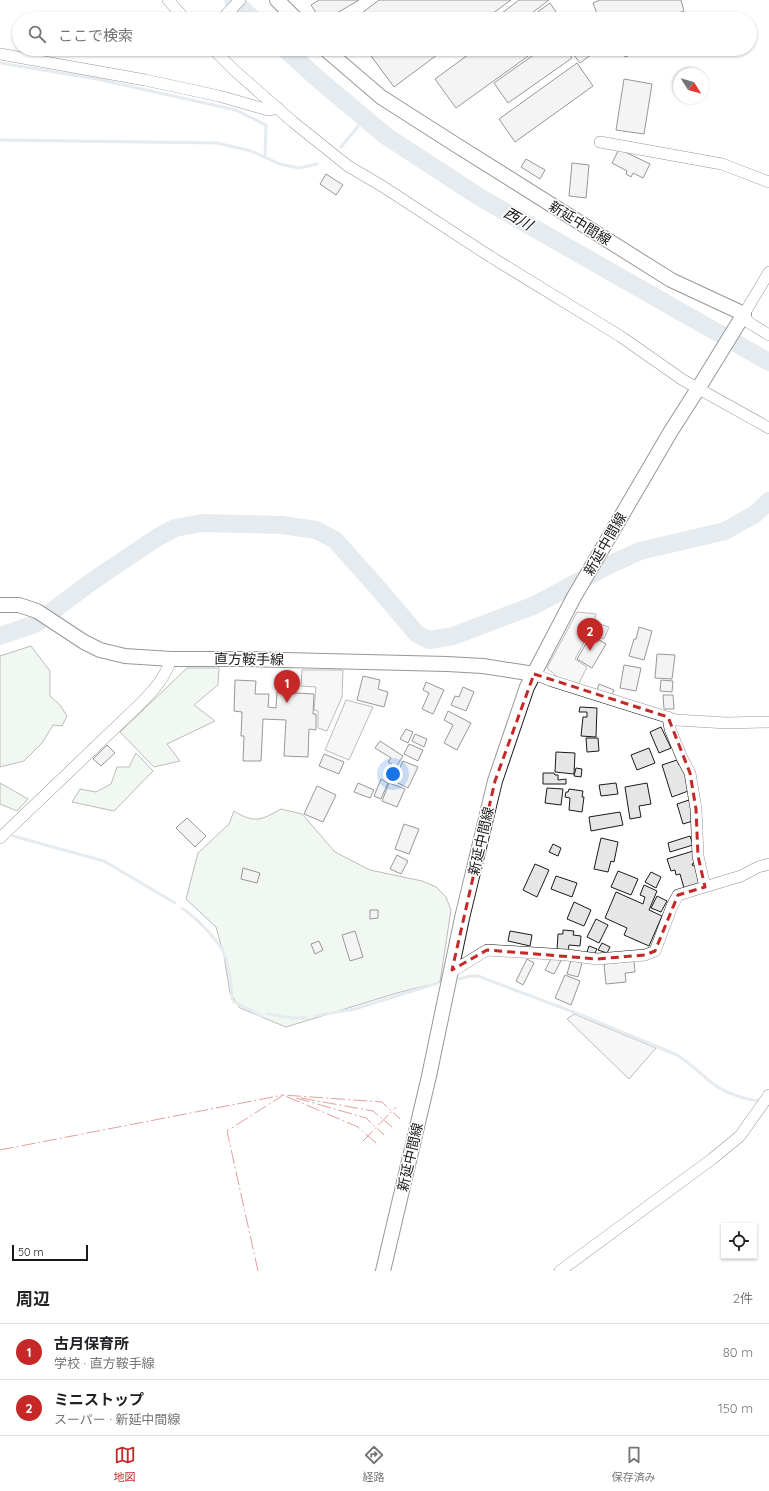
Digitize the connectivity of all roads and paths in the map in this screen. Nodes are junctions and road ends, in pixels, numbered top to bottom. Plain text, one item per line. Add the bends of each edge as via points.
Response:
1 (168, 0) edge
2 (240, 0) edge
3 (277, 0) edge
4 (179, 12) edge
5 (229, 12) edge
6 (289, 12) edge
7 (0, 54) edge
8 (220, 56) edge
9 (333, 56) edge
10 (278, 108) junction
11 (600, 142) dead end
12 (769, 182) edge
13 (769, 272) edge
14 (744, 314) junction
15 (769, 335) edge
16 (700, 387) junction
17 (769, 428) edge
18 (0, 605) edge
19 (171, 659) junction
20 (534, 674) junction
21 (668, 717) junction
22 (769, 722) edge
23 (0, 838) edge
24 (769, 864) edge
25 (705, 887) junction
26 (452, 970) junction
27 (769, 1097) edge
28 (383, 1271) edge
29 (560, 1271) edge

1 - 4 street
2 - 5 street
3 - 6 main road
7 - 10 street via 138,79 218,96 268,110
8 - 10 street
9 - 14 main road, 新延中間線 via 381,97 671,280
10 - 16 street via 348,166
11 - 12 street via 722,164
13 - 14 street
14 - 15 street via 748,322
14 - 16 main road, 新延中間線
16 - 17 street
16 - 20 main road, 新延中間線 via 671,431 574,597
18 - 19 main road, 直方鞍手線 via 19,605 37,611 80,640 100,650 125,656
19 - 20 main road, 直方鞍手線 via 483,666
19 - 23 street via 168,670 159,684 140,704
20 - 21 street
20 - 26 main road, 新延中間線 via 495,781
21 - 22 street via 676,720 727,723
21 - 25 street via 673,736 690,772 696,809 698,856
24 - 25 street
25 - 26 street via 678,895 655,951 645,955 597,959 487,950
26 - 28 main road, 新延中間線
27 - 29 street via 740,1136

